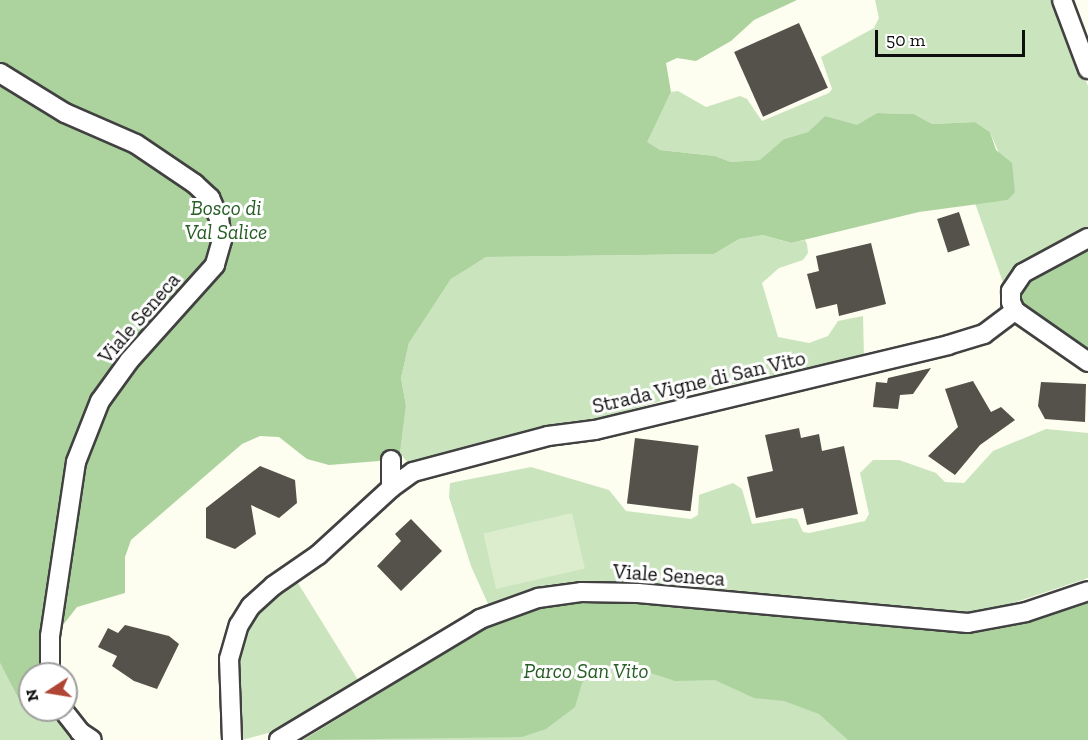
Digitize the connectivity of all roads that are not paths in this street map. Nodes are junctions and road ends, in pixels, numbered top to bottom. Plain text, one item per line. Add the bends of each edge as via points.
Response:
1 (1062, 0) edge
2 (1088, 69) edge
3 (0, 73) edge
4 (1088, 238) edge
5 (1016, 311) junction
6 (1088, 362) edge
7 (391, 460) dead end
8 (390, 488) junction
9 (1088, 591) edge
10 (50, 662) edge
11 (72, 722) edge
12 (92, 740) edge
13 (232, 740) edge
14 (279, 740) edge

1 - 2 street
3 - 10 street, Viale Seneca via 65,113 136,144 195,184 210,198 219,218 222,240 215,265 129,361 100,401 76,462 50,636
4 - 5 street via 1023,273 1011,291
5 - 6 street
5 - 8 street, Strada Vigne di San Vito via 984,334 948,345 706,400 595,430 537,439 413,472
7 - 8 street
8 - 13 street, Strada Vigne di San Vito via 318,555 266,593 239,625 229,660
9 - 14 street, Viale Seneca via 1026,612 968,623 638,593 581,592 538,598 480,619
11 - 12 street

